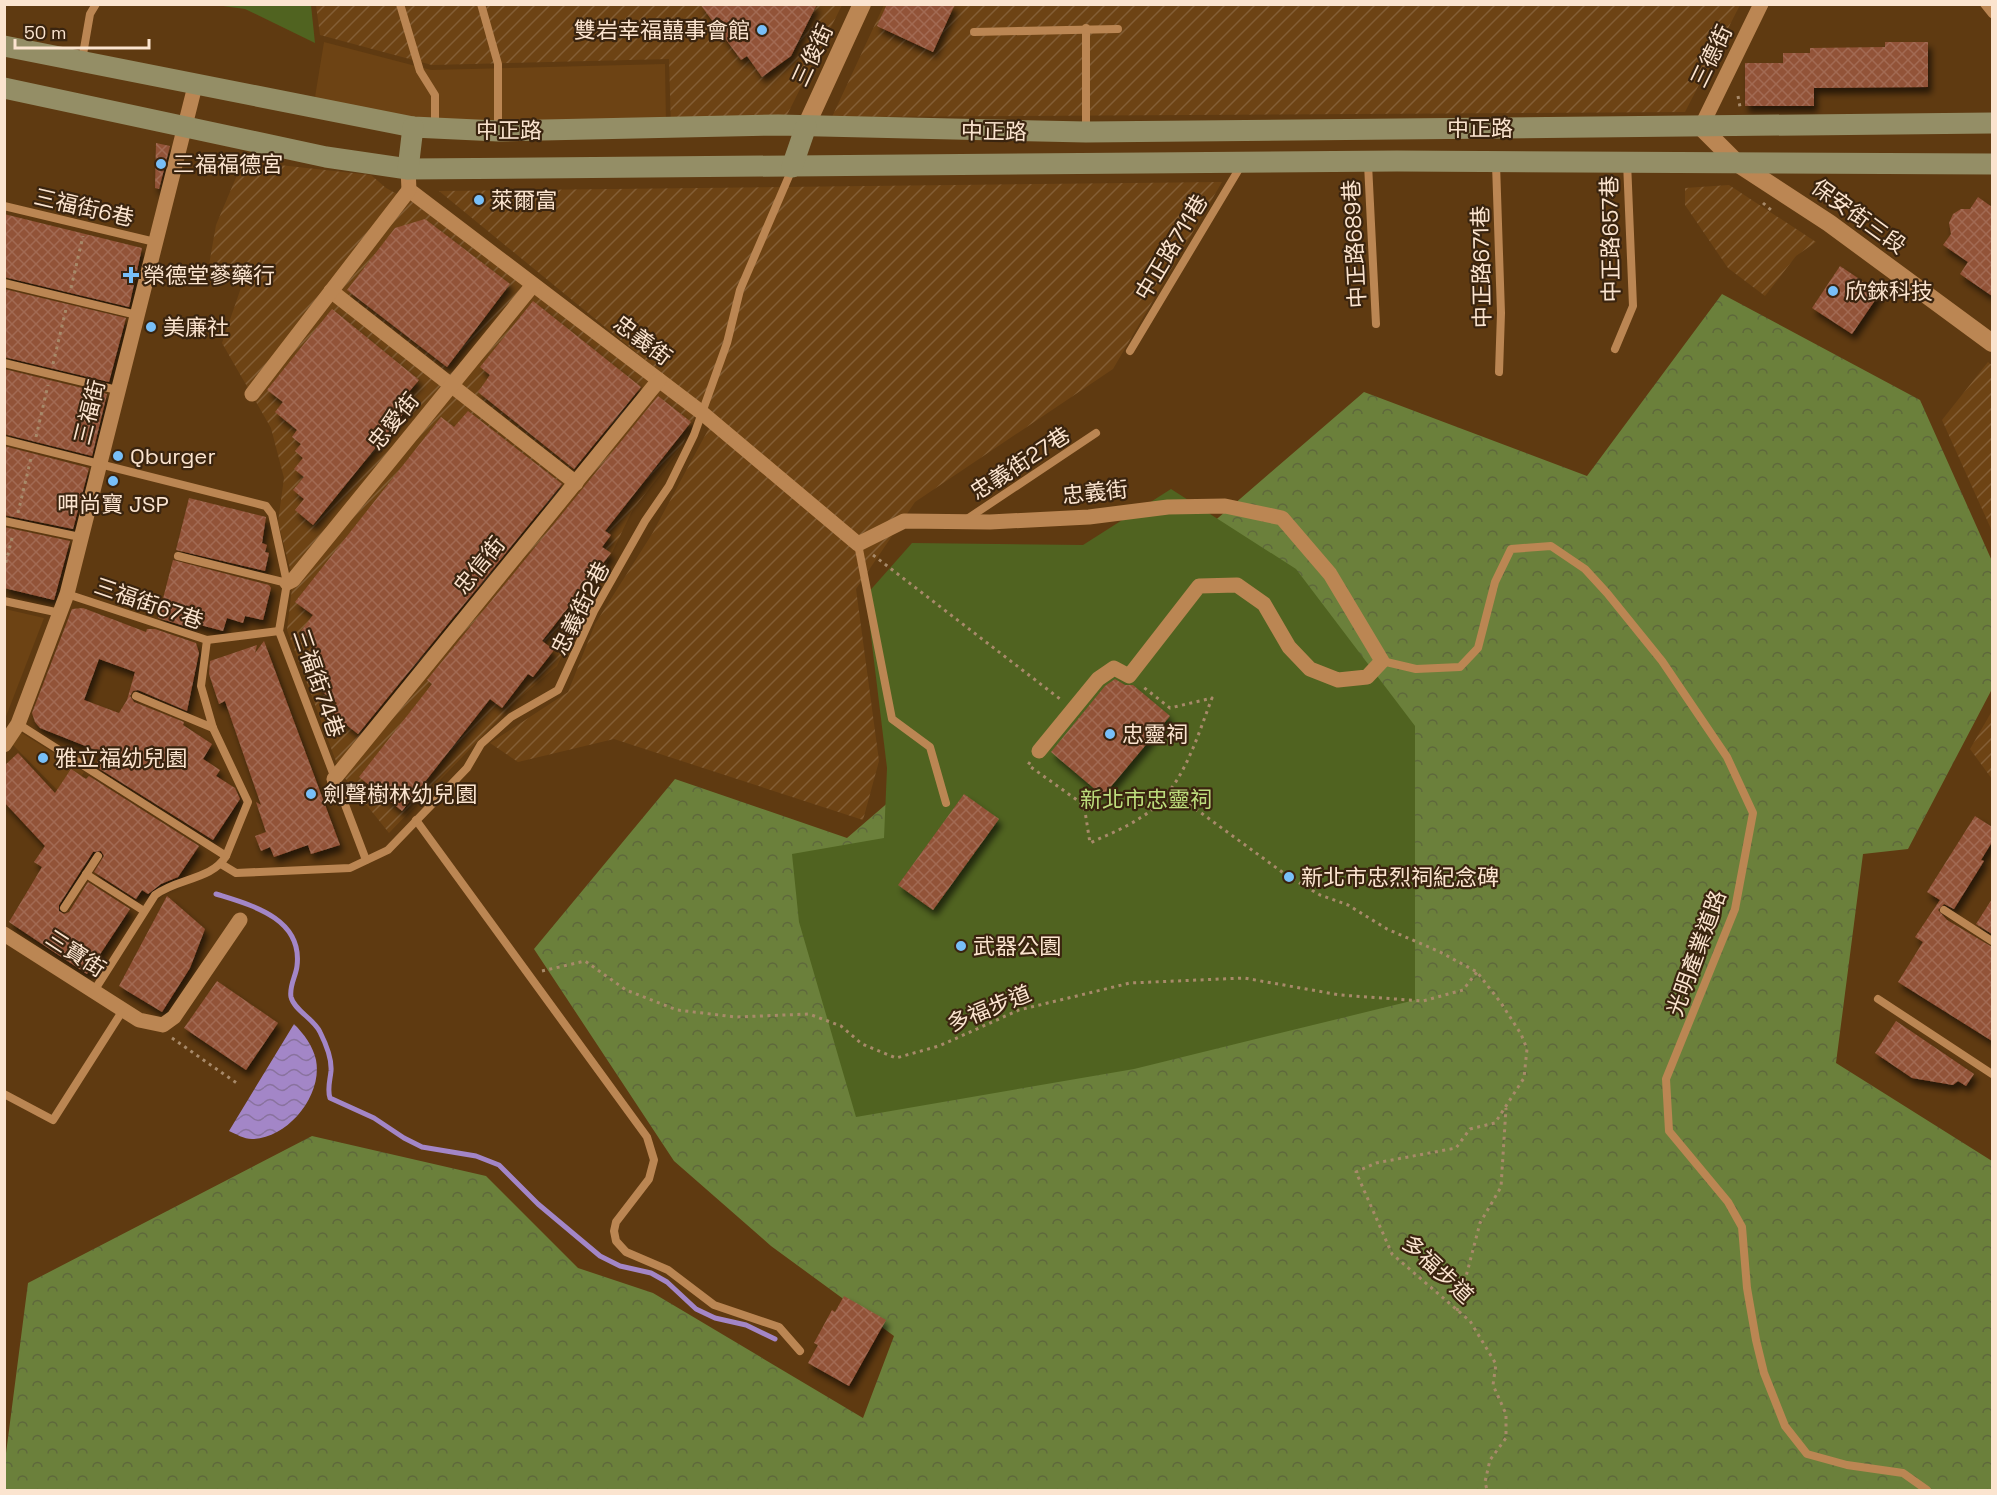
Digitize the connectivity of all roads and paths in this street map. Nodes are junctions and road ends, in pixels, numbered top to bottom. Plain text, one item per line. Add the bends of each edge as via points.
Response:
1 (96, 4) edge
2 (400, 4) edge
3 (481, 4) edge
4 (1761, 4) edge
5 (1984, 4) edge
6 (855, 8) edge
7 (1992, 14) edge
8 (1086, 28) junction
9 (1118, 29) dead end
10 (974, 32) dead end
11 (4, 46) edge
12 (82, 60) junction
13 (196, 82) junction
14 (4, 88) edge
15 (1992, 123) edge
16 (185, 125) junction
17 (806, 126) junction
18 (413, 127) junction
19 (1701, 127) junction
20 (435, 129) junction
21 (498, 131) junction
22 (1086, 132) junction
23 (1496, 160) junction
24 (1626, 160) junction
25 (1368, 161) junction
26 (1243, 162) junction
27 (1737, 163) junction
28 (1992, 164) edge
29 (792, 167) junction
30 (409, 179) junction
31 (4, 206) edge
32 (86, 225) junction
33 (155, 242) junction
34 (4, 283) edge
35 (533, 285) junction
36 (331, 291) junction
37 (69, 299) junction
38 (137, 315) junction
39 (1376, 324) dead end
40 (1992, 343) edge
41 (1615, 349) dead end
42 (1130, 351) dead end
43 (4, 363) edge
44 (1499, 372) dead end
45 (51, 374) junction
46 (659, 380) junction
47 (451, 385) junction
48 (117, 390) junction
49 (252, 394) dead end
50 (700, 412) junction
51 (1096, 434) dead end
52 (4, 440) edge
53 (34, 447) junction
54 (99, 463) junction
55 (576, 483) junction
56 (4, 521) edge
57 (963, 522) junction
58 (16, 523) junction
59 (80, 537) junction
60 (858, 544) junction
61 (178, 556) dead end
62 (4, 570) edge
63 (287, 583) junction
64 (67, 594) junction
65 (4, 601) edge
66 (60, 613) junction
67 (279, 631) junction
68 (207, 640) junction
69 (1382, 661) junction
70 (1129, 676) junction
71 (136, 696) dead end
72 (1073, 710) junction
73 (18, 724) junction
74 (213, 729) junction
75 (4, 745) edge
76 (1039, 751) joint
77 (334, 779) junction
78 (1171, 791) junction
79 (946, 803) dead end
80 (416, 820) junction
81 (98, 856) dead end
82 (226, 856) junction
83 (366, 860) junction
84 (221, 864) junction
85 (86, 874) junction
86 (64, 908) dead end
87 (1944, 910) dead end
88 (144, 911) junction
89 (240, 920) dead end
90 (4, 934) edge
91 (1992, 941) edge
92 (1477, 972) junction
93 (528, 974) junction
94 (94, 991) junction
95 (1878, 999) dead end
96 (123, 1010) junction
97 (154, 1025) junction
98 (1992, 1074) edge
99 (238, 1083) dead end
100 (4, 1094) edge
101 (1506, 1106) junction
102 (1458, 1311) junction
103 (800, 1351) dead end
104 (1487, 1491) edge
105 (1927, 1491) edge

1 - 12 lane via 90,15
2 - 20 lane via 420,71 435,95
3 - 21 lane via 498,64
4 - 19 street, 三德街
5 - 7 lane
6 - 17 street, 三俊街
8 - 9 lane
8 - 10 lane
8 - 22 lane
11 - 12 main road, 中正路
12 - 13 main road, 中正路
13 - 16 street, 三福街
13 - 18 main road, 中正路
14 - 16 main road, 中正路
15 - 19 main road, 中正路
16 - 30 main road, 中正路
16 - 33 street, 三福街
17 - 21 main road, 中正路
17 - 22 main road, 中正路
17 - 29 main road
18 - 20 main road, 中正路
18 - 30 main road
19 - 22 main road, 中正路
19 - 27 street, 保安街三段
20 - 21 main road, 中正路
23 - 24 main road, 中正路
23 - 25 main road, 中正路
23 - 44 lane, 中正路671巷
24 - 27 main road, 中正路
24 - 41 lane, 中正路657巷 via 1633,306
25 - 26 main road, 中正路
25 - 39 lane, 中正路689巷
26 - 29 main road, 中正路
26 - 42 lane, 中正路711巷
27 - 28 main road, 中正路
27 - 40 street, 保安街三段 via 1829,223
29 - 30 main road, 中正路
29 - 50 lane, 忠義街2巷 via 740,291 727,343
30 - 35 street, 忠義街
30 - 36 street
31 - 32 lane, 三福街6巷
32 - 33 lane, 三福街6巷
32 - 37 path
33 - 38 street, 三福街
34 - 37 lane
35 - 46 street, 忠義街
35 - 47 street, 忠愛街
36 - 47 street
36 - 49 street
37 - 38 lane
37 - 45 path
38 - 48 street, 三福街
43 - 45 lane
45 - 48 lane
45 - 53 path
46 - 50 street, 忠義街
46 - 55 street, 忠信街
47 - 55 street
47 - 63 street, 忠愛街
48 - 54 street, 三福街
50 - 60 street, 忠義街
50 - 80 lane, 忠義街2巷 via 694,435 669,486 611,579 558,690 511,717 481,744 467,768
51 - 57 lane, 忠義街27巷
52 - 53 lane
53 - 54 lane
53 - 58 path
54 - 59 street, 三福街
54 - 63 lane, 三福街74巷 via 266,506 272,514
55 - 77 street, 忠信街
56 - 58 lane
57 - 60 street, 忠義街 via 904,521
57 - 69 street, 忠義街 via 1089,518 1168,507 1224,506 1282,518 1330,574
58 - 59 lane
58 - 62 path
59 - 64 street, 三福街
60 - 72 path
60 - 79 lane via 892,719 930,747
61 - 63 lane
63 - 67 lane, 三福街74巷
64 - 66 street, 三福街
64 - 68 lane, 三福街67巷
65 - 66 lane
66 - 73 street, 三福街
67 - 68 lane
67 - 77 lane, 三福街74巷
68 - 74 lane, 三福街67巷 via 201,686
69 - 70 street via 1367,677 1338,680 1310,669 1289,647 1264,604 1237,585 1199,586
69 - 105 lane, 光明產業道路 via 1416,669 1460,667 1478,648 1495,582 1511,549 1551,546 1585,569 1607,593 1662,661 1727,757 1754,813 1736,909 1666,1079 1669,1131 1728,1202 1742,1227 1747,1288 1759,1351 1785,1426 1807,1454 1847,1465 1903,1473
70 - 72 street via 1114,668 1098,679
70 - 78 path via 1170,708 1212,698 1193,749
71 - 74 lane
72 - 76 street
73 - 75 street, 三福街
73 - 82 lane
74 - 82 lane, 三福街67巷 via 249,802
76 - 78 path via 1028,765 1084,805 1090,843 1142,818
77 - 83 lane, 三福街74巷
78 - 92 path, 多福步道 via 1320,896 1348,905 1387,929
80 - 83 lane, 忠義街2巷 via 388,850
80 - 93 lane
81 - 85 lane
82 - 84 lane, 三福街67巷
83 - 84 lane, 忠義街2巷 via 350,868 293,872 236,873
84 - 88 lane via 201,876 169,884 154,895
85 - 86 lane
85 - 88 lane
87 - 91 lane
88 - 94 lane
89 - 97 street via 174,1017 163,1025
90 - 94 street, 三寶街
92 - 93 path, 多福步道 via 1463,990 1423,1001 1340,995 1245,978 1130,983 1019,1010 939,1046 896,1058 862,1044 841,1026 809,1014 736,1017 677,1010 626,990 585,961
92 - 101 path, 多福步道 via 1521,1034 1527,1049 1524,1078
93 - 103 lane via 647,1137 654,1160 649,1179 616,1222 616,1240 626,1252 668,1270 714,1305 779,1327
94 - 96 street, 三寶街
95 - 98 lane
96 - 97 street, 三寶街
96 - 100 lane via 53,1120
97 - 99 path
101 - 102 path via 1501,1187 1480,1223
101 - 102 path, 多福步道 via 1495,1123 1470,1129 1456,1148 1376,1163 1356,1172 1392,1254
102 - 104 path, 多福步道 via 1470,1321 1496,1364 1493,1385 1506,1414 1506,1438 1490,1460

